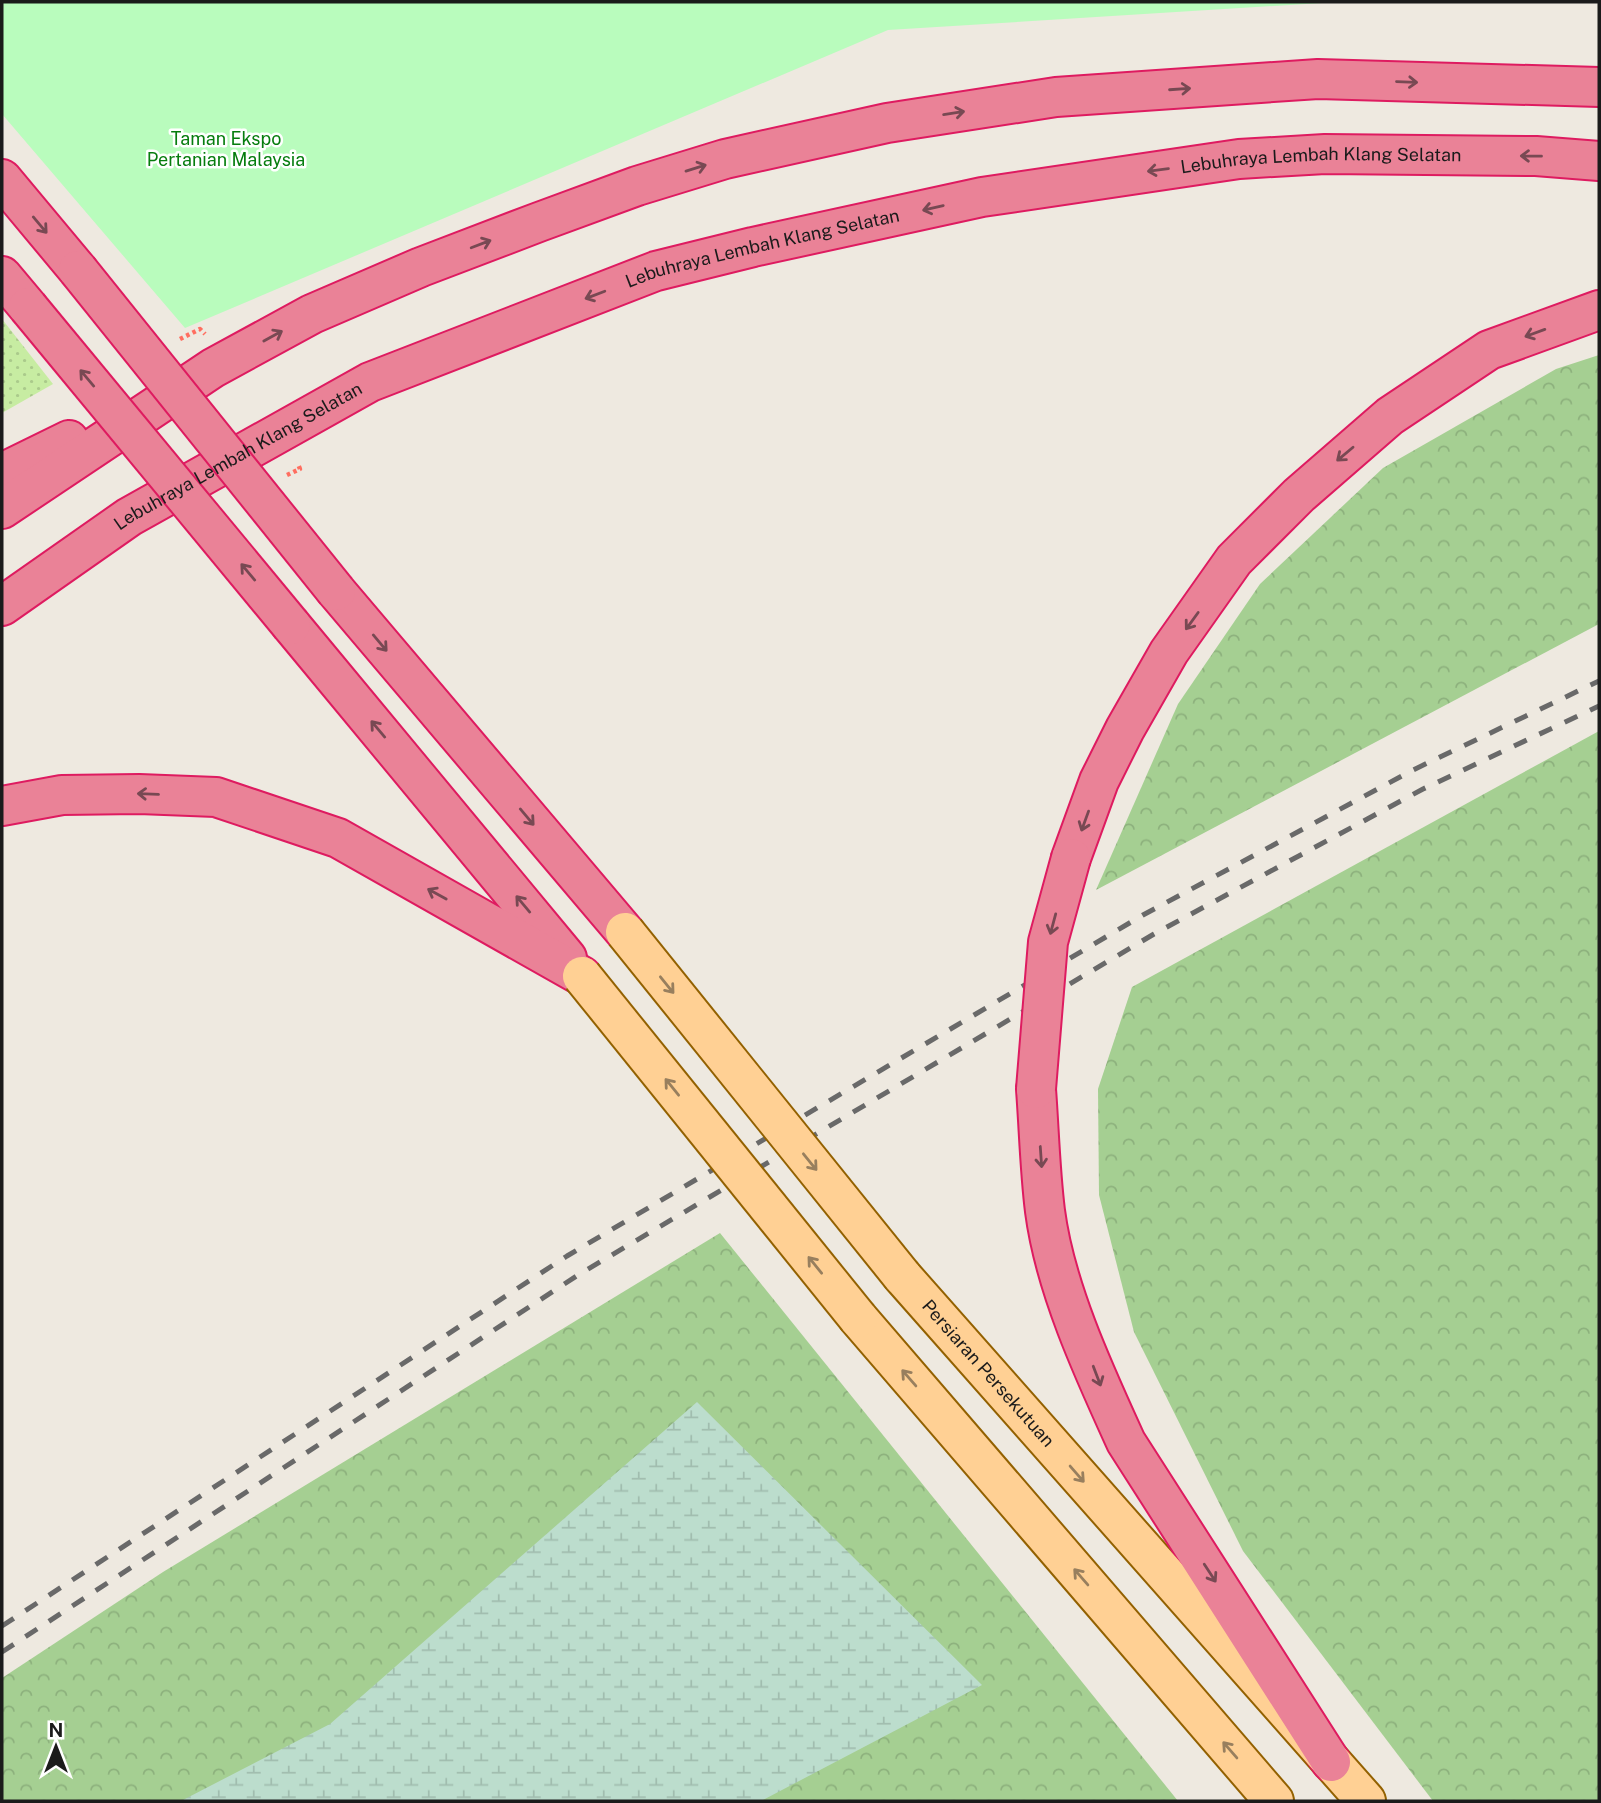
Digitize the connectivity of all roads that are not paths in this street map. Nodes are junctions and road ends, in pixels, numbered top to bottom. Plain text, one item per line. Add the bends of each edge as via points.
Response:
1 (1599, 87) edge
2 (1599, 160) edge
3 (2, 179) edge
4 (2, 276) edge
5 (1599, 310) edge
6 (213, 368) junction
7 (2, 473) edge
8 (2, 509) edge
9 (2, 606) edge
10 (2, 806) edge
11 (625, 932) joint
12 (582, 976) junction
13 (1331, 1762) junction
14 (1274, 1801) edge
15 (1366, 1801) edge

6 -> 1 highway via 312,314 421,267 637,186 725,159 887,123 1056,97 1318,79
2 -> 9 highway, Lebuhraya Lembah Klang Selatan via 1337,154 1239,159 982,197 656,271 370,382 129,517
3 -> 11 highway, bridge via 336,591
12 -> 4 highway, bridge
5 -> 13 highway, bridge via 1489,350 1390,416 1298,495 1234,560 1170,652 1099,781 1048,942 1036,1088 1045,1213 1070,1306 1126,1442
6 - 7 highway
6 - 8 highway
12 -> 10 highway via 338,838 216,797 62,795
11 -> 13 main road, Persiaran Persekutuan, bridge via 902,1276
14 -> 12 main road, bridge via 858,1318
13 - 15 main road, Persiaran Persekutuan

